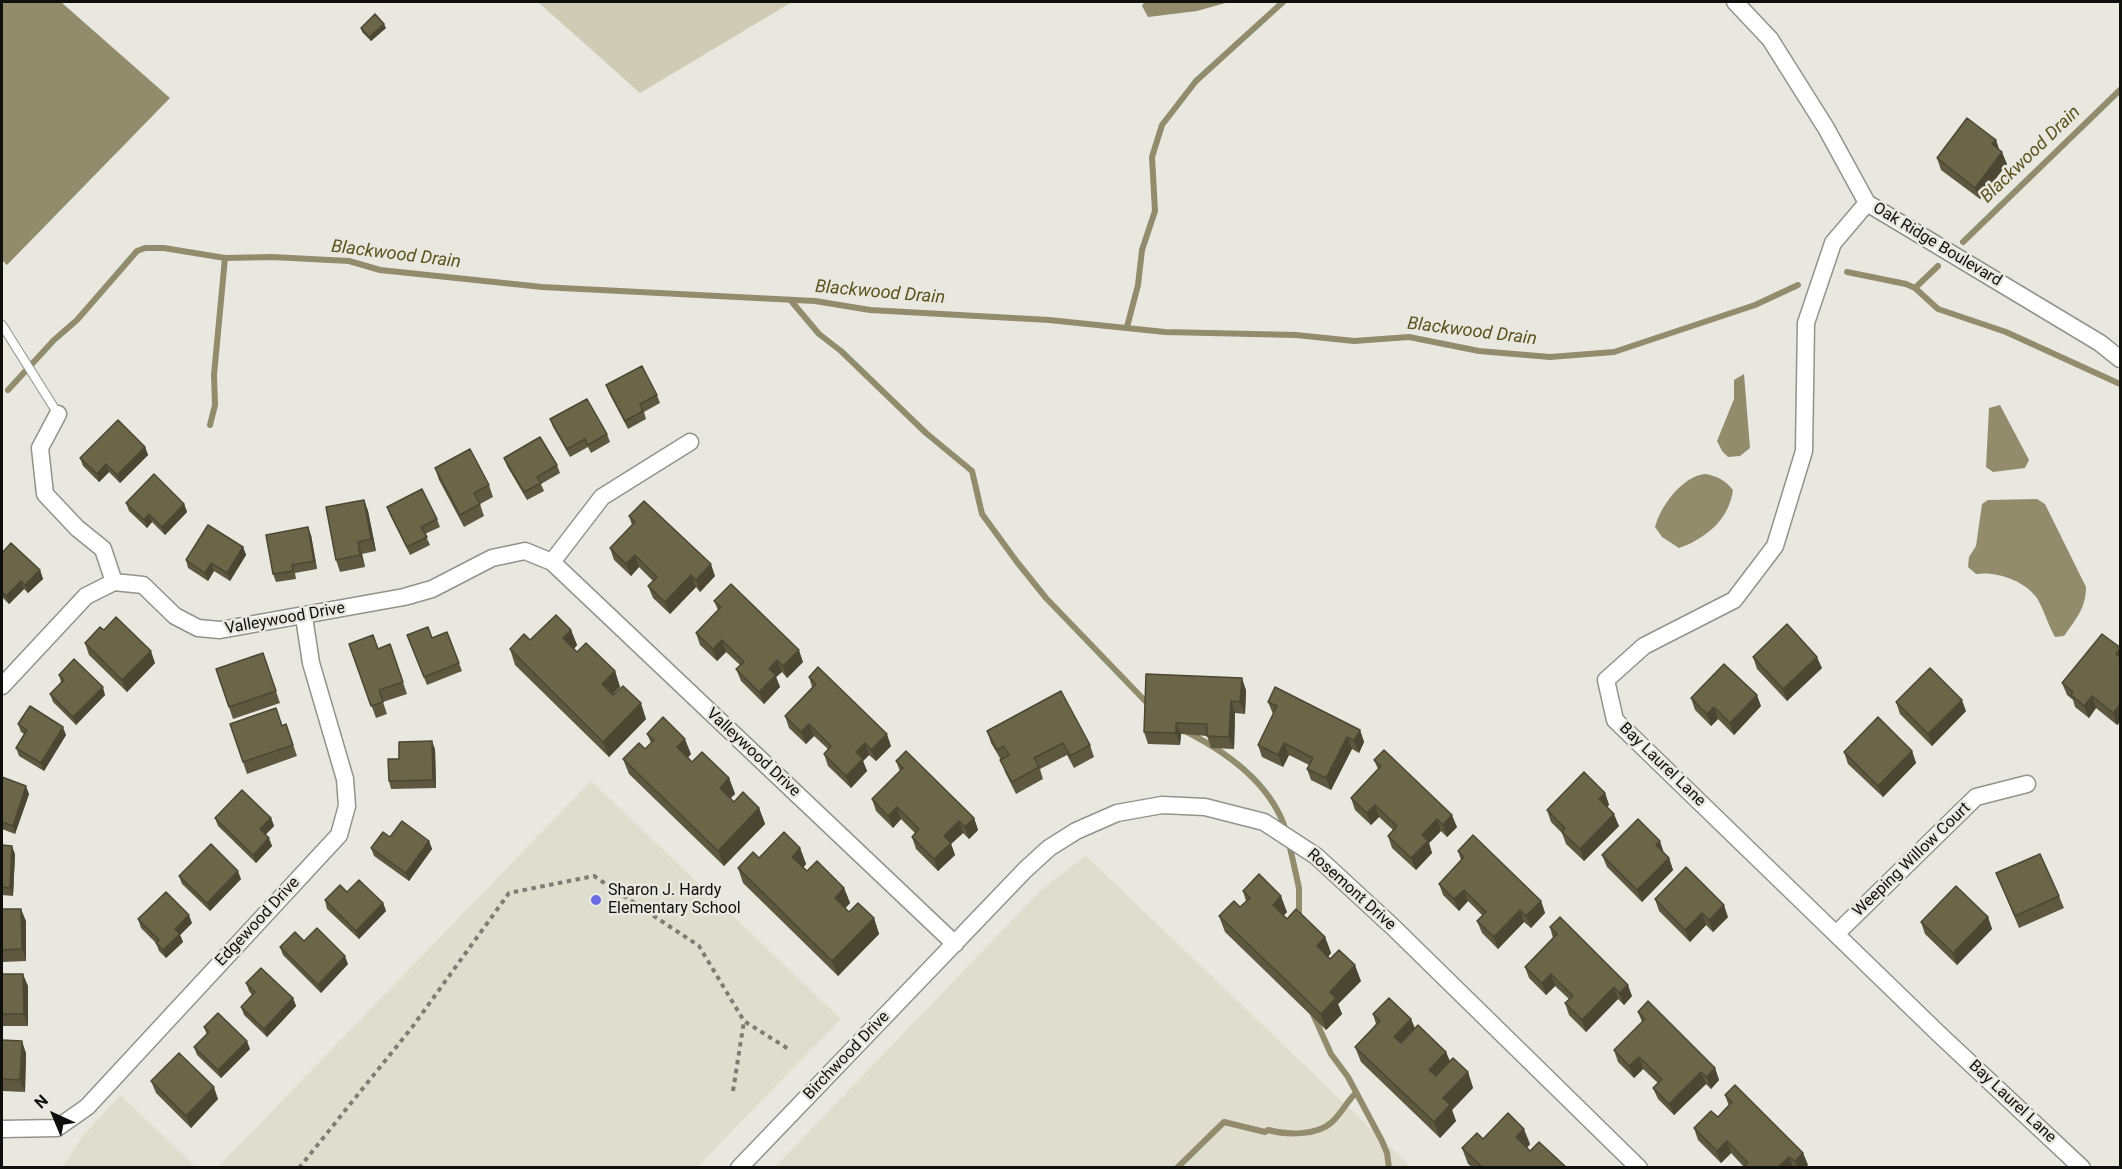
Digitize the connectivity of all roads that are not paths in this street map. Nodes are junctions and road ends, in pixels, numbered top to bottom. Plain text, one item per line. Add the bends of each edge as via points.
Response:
1 (1735, 2) edge
2 (1867, 203) junction
3 (2, 325) edge
4 (2121, 359) edge
5 (58, 414) joint
6 (690, 442) dead end
7 (552, 562) junction
8 (114, 582) junction
9 (304, 617) junction
10 (2, 686) edge
11 (2027, 784) dead end
12 (1836, 934) junction
13 (955, 944) junction
14 (2, 1129) edge
15 (739, 1167) edge
16 (1639, 1167) edge
17 (2082, 1167) edge

1 - 2 street, Oak Ridge Boulevard via 1770,39
2 - 4 street, Oak Ridge Boulevard
2 - 12 street, Bay Laurel Lane via 1833,243 1806,323 1804,451 1775,546 1734,600 1644,646 1606,680 1616,720
3 - 5 lane
5 - 8 street via 40,448 45,494 103,549
6 - 7 street via 602,497
7 - 9 street, Valleywood Drive via 525,551 492,558 432,589
7 - 13 street, Valleywood Drive
8 - 9 street, Valleywood Drive via 143,585 175,616 198,628 220,630
8 - 10 street via 86,596
9 - 14 street, Edgewood Drive via 311,663 345,778 347,806 339,835 87,1107 57,1128
11 - 12 street, Weeping Willow Court via 1976,797
12 - 17 street, Bay Laurel Lane
13 - 15 street, Birchwood Drive
13 - 16 street, Rosemont Drive via 1049,848 1118,813 1162,805 1205,807 1264,822 1316,856

